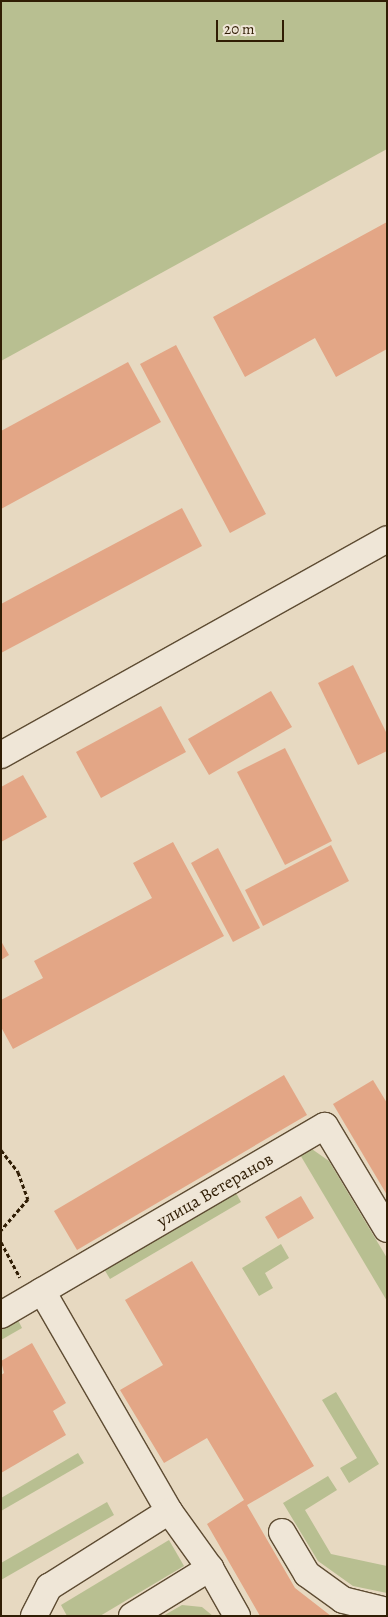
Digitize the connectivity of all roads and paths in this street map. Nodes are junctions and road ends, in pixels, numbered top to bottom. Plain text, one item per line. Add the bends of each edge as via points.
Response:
1 (387, 539) edge
2 (1, 755) edge
3 (1, 1150) edge
4 (387, 1229) edge
5 (1, 1230) edge
6 (1, 1242) edge
7 (36, 1294) junction
8 (1, 1315) edge
9 (169, 1511) junction
10 (282, 1532) dead end
11 (210, 1568) junction
12 (387, 1611) edge
13 (34, 1616) edge
14 (132, 1616) edge
15 (237, 1616) edge

1 - 2 street
3 - 5 path via 18,1172 28,1199
4 - 7 street, улица Ветеранов via 325,1126
6 - 7 path
7 - 8 street, улица Ветеранов
7 - 9 street
9 - 11 street
9 - 13 street via 49,1587
10 - 12 street via 307,1574 343,1600
11 - 14 street
11 - 15 street

